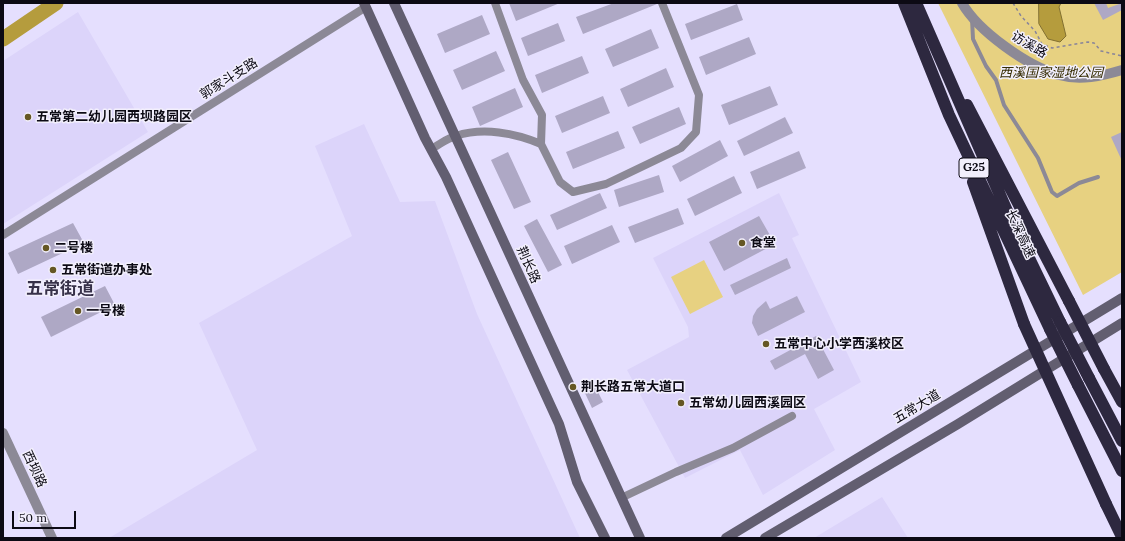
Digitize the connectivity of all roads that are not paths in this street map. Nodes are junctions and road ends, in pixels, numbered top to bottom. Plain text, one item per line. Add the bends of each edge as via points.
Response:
1 (394, 3) edge
2 (495, 3) edge
3 (662, 3) edge
4 (904, 3) edge
5 (962, 3) edge
6 (365, 5) edge
7 (917, 6) edge
8 (972, 17) junction
9 (1122, 70) edge
10 (949, 115) junction
11 (455, 136) junction
12 (541, 144) junction
13 (431, 149) junction
14 (1098, 177) dead end
15 (3, 235) edge
16 (1122, 298) edge
17 (1122, 323) edge
18 (1122, 402) edge
19 (792, 416) dead end
20 (3, 433) edge
21 (1122, 441) edge
22 (1122, 471) edge
23 (621, 498) junction
24 (1122, 537) edge
25 (52, 538) edge
26 (605, 538) edge
27 (640, 538) edge
28 (726, 538) edge
29 (766, 538) edge

1 - 11 main road, 荆长路
2 - 12 street via 523,80 542,115
3 - 12 street via 699,95 696,132 674,152 606,184 573,192 560,182
4 - 10 highway, 长深高速 / G25
5 - 8 street, 访溪路
6 - 13 main road
6 - 15 street, 郭家斗支路
7 - 18 highway, bridge
7 - 21 highway, 长深高速 / G25, bridge via 1011,220
8 - 9 street, 访溪路 via 1014,52 1059,75 1082,78
8 - 14 lane via 973,39 996,80 1004,105 1038,158 1052,192 1057,196 1079,183
10 - 22 highway, 长深高速 / G25, bridge via 1050,329
10 - 24 highway, bridge via 1024,324
11 - 12 street via 493,133 522,136
11 - 13 street
11 - 23 main road, 荆长路
13 - 26 main road via 450,184 559,424 578,482
16 - 28 main road, 五常大道
17 - 29 main road
19 - 23 street via 733,448
20 - 25 street, 西坝路
23 - 27 main road, 荆长路

